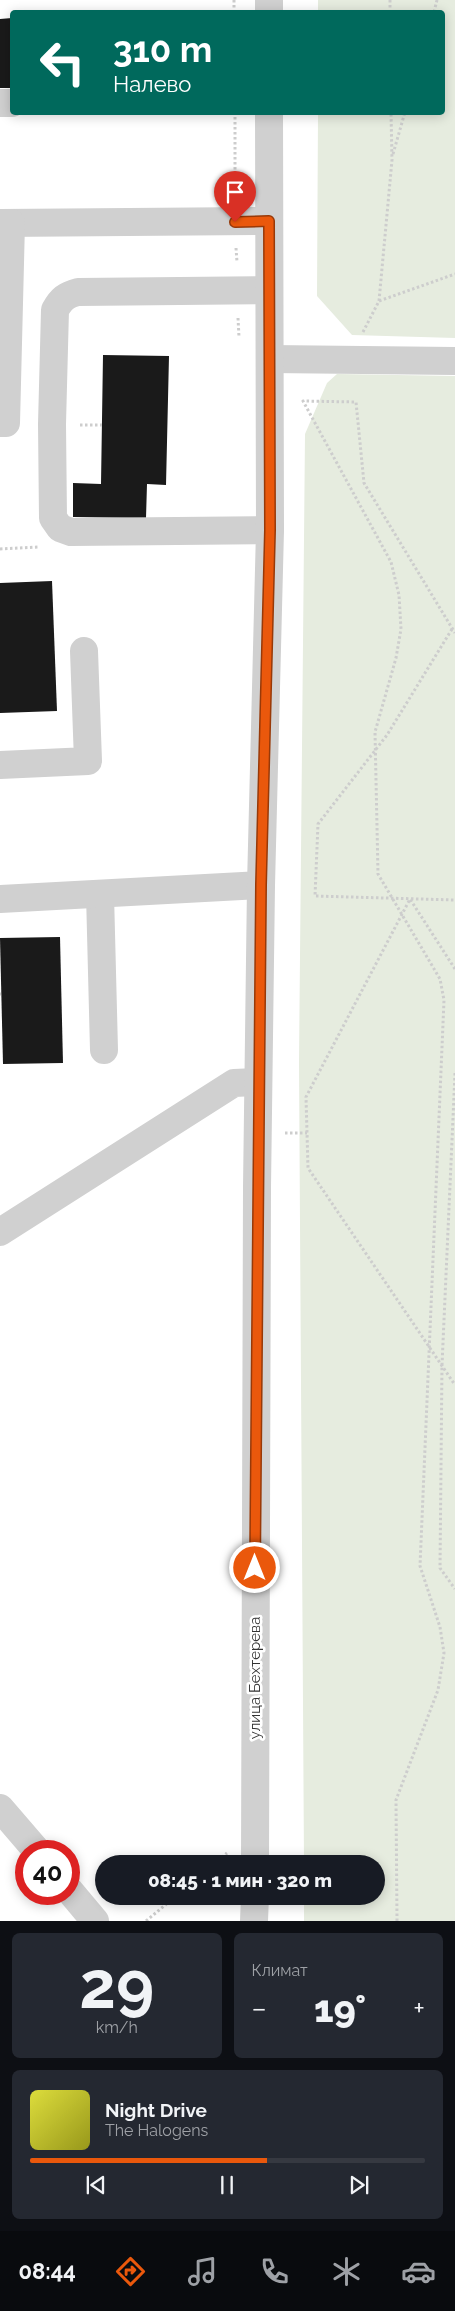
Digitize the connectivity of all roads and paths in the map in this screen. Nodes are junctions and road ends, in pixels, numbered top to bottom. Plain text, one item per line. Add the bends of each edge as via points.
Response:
1 (235, 115) edge
2 (268, 115) edge
3 (391, 115) edge
4 (404, 115) edge
5 (392, 160) junction
6 (269, 221) junction
7 (235, 222) junction
8 (5, 223) edge
9 (455, 274) edge
10 (269, 290) junction
11 (379, 301) junction
12 (362, 333) dead end
13 (270, 359) junction
14 (455, 361) edge
15 (0, 423) edge
16 (270, 530) junction
17 (452, 629) junction
18 (455, 634) edge
19 (84, 651) dead end
20 (375, 752) junction
21 (0, 765) edge
22 (261, 885) junction
23 (100, 894) junction
24 (392, 898) junction
25 (0, 899) edge
26 (410, 899) junction
27 (455, 900) edge
28 (402, 914) junction
29 (455, 969) edge
30 (104, 1050) dead end
31 (455, 1073) edge
32 (258, 1082) junction
33 (0, 1232) edge
34 (430, 1346) junction
35 (442, 1366) junction
36 (455, 1385) edge
37 (455, 1588) edge
38 (0, 1808) edge
39 (28, 1840) edge
40 (230, 1850) dead end
41 (224, 1855) edge
42 (255, 1855) edge
43 (80, 1903) edge
44 (165, 1905) edge
45 (254, 1905) edge
46 (95, 1921) edge
47 (146, 1921) edge
48 (254, 1921) edge
49 (397, 1921) edge

1 - 7 path
2 - 6 street, улица Бехтерева
3 - 5 path
4 - 5 path
5 - 11 path
6 - 7 street
6 - 10 street, улица Бехтерева
7 - 8 street
8 - 15 street via 6,423
9 - 11 path
10 - 13 street, улица Бехтерева
10 - 16 street via 78,292 66,295 55,310 52,424 53,518 60,528 71,532
11 - 12 path
13 - 14 street
13 - 16 street, улица Бехтерева
16 - 22 street, улица Бехтерева
17 - 18 path
17 - 20 path
17 - 20 path via 364,483 356,402 303,401 390,562 399,595 401,629 375,732
19 - 21 street via 88,761
20 - 24 path via 378,874
20 - 24 path via 318,824 316,896
22 - 23 street
22 - 32 street, улица Бехтерева
23 - 25 street
23 - 30 street
24 - 26 path
24 - 28 path
26 - 27 path
26 - 28 path
26 - 29 path
28 - 34 path via 440,979 444,1000
28 - 34 path via 306,1097 308,1168
31 - 35 path
32 - 33 street via 234,1083
32 - 42 street, улица Бехтерева
34 - 35 path
34 - 49 path via 420,1566 440,1627 444,1653 438,1690 396,1800
35 - 36 path
35 - 37 path via 440,1568
38 - 39 street
40 - 41 path
43 - 46 street
44 - 47 path
45 - 48 street

